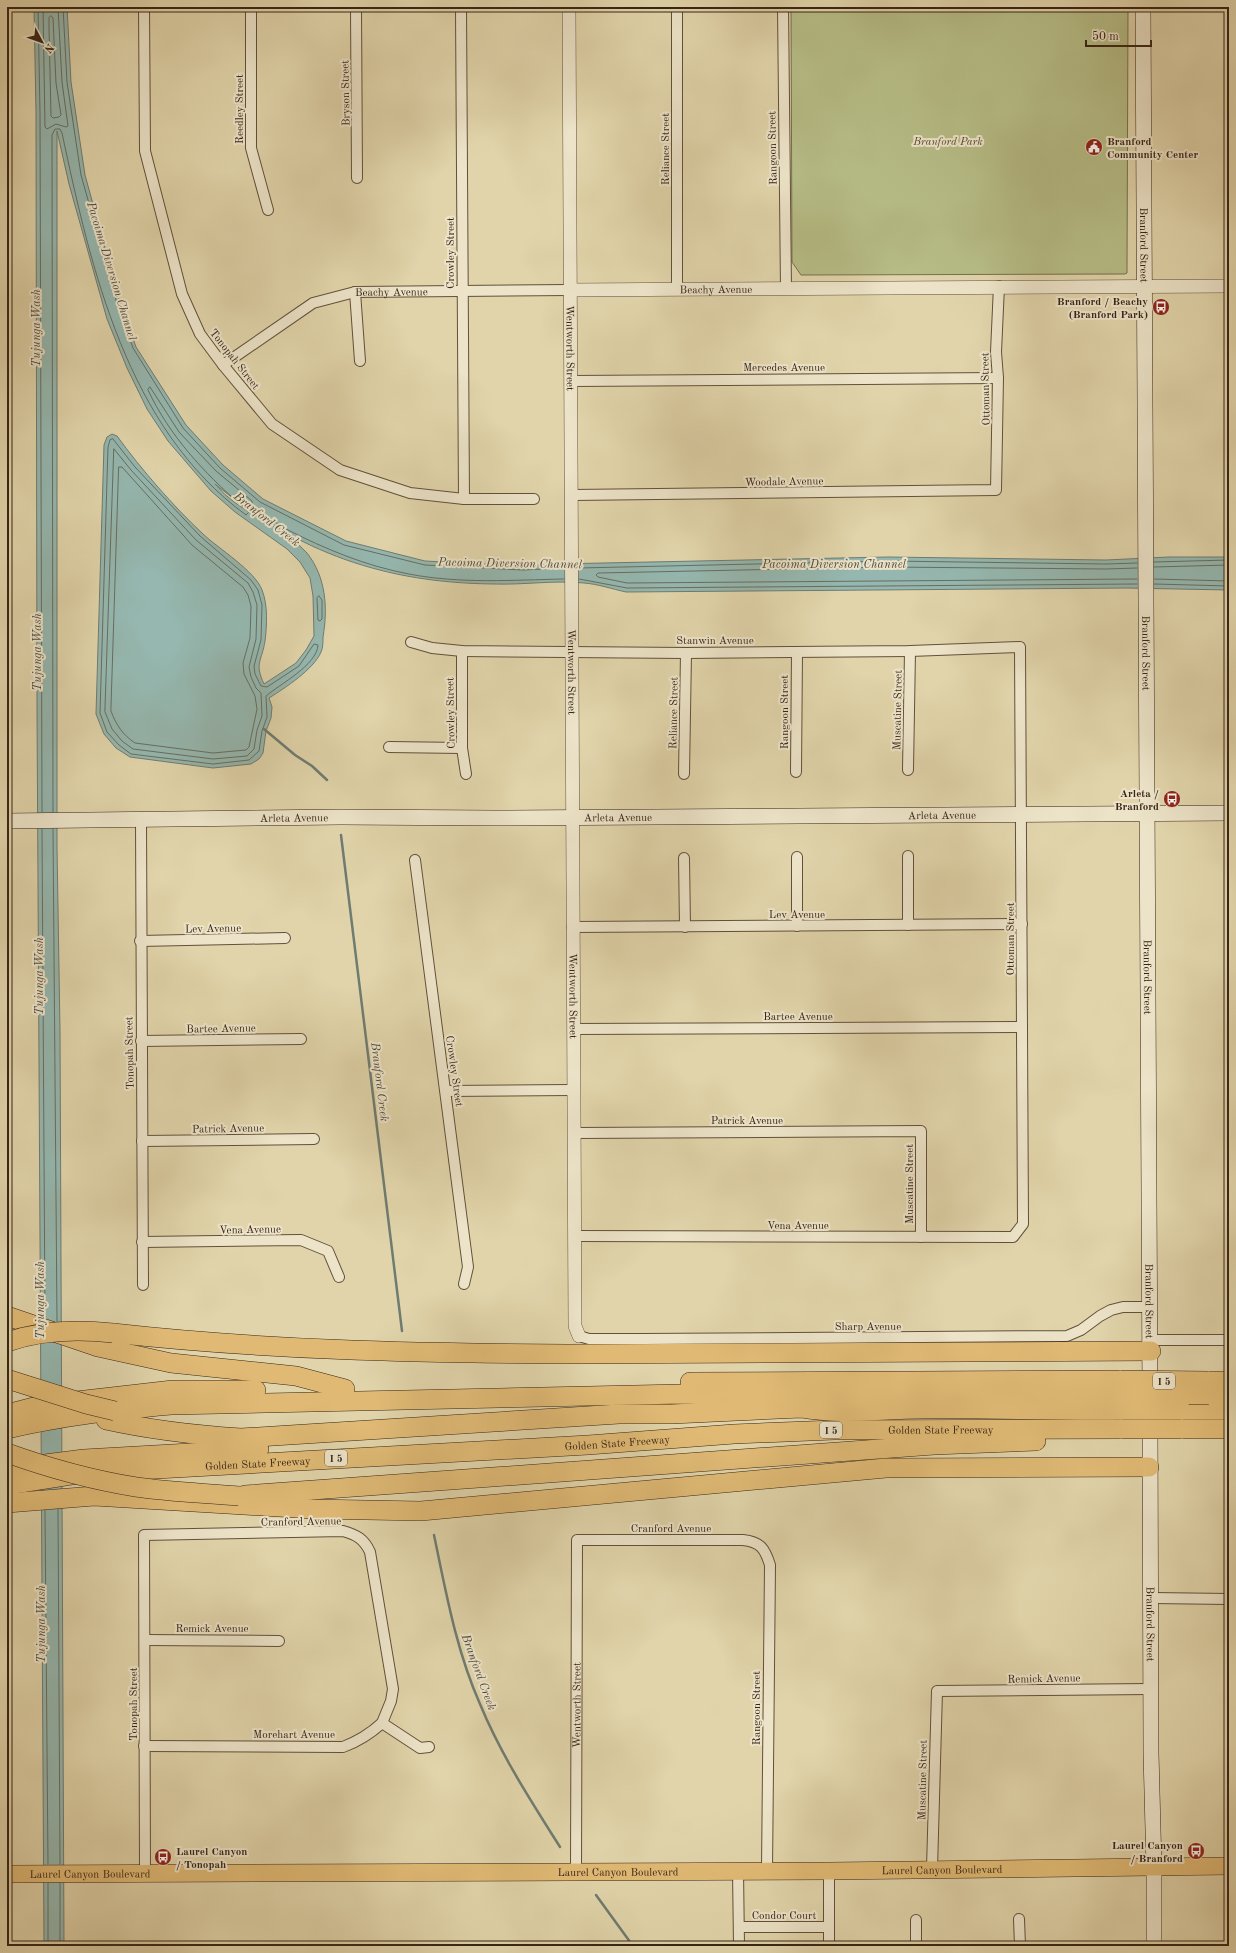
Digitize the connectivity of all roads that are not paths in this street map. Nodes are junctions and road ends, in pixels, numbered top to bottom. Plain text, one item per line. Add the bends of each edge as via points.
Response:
1 (144, 7) edge
2 (251, 7) edge
3 (356, 7) edge
4 (461, 7) edge
5 (569, 7) edge
6 (677, 7) edge
7 (783, 7) edge
8 (1143, 7) edge
9 (357, 178) dead end
10 (268, 210) dead end
11 (999, 286) junction
12 (1229, 286) edge
13 (1145, 287) junction
14 (786, 289) junction
15 (569, 290) junction
16 (677, 290) junction
17 (463, 291) junction
18 (355, 292) junction
19 (360, 361) dead end
20 (223, 365) junction
21 (998, 378) junction
22 (570, 381) junction
23 (996, 490) joint
24 (572, 495) junction
25 (464, 499) junction
26 (534, 499) dead end
27 (411, 642) dead end
28 (1020, 647) joint
29 (462, 651) junction
30 (572, 651) junction
31 (910, 651) junction
32 (797, 652) junction
33 (686, 653) junction
34 (389, 747) dead end
35 (462, 748) junction
36 (908, 770) dead end
37 (796, 772) dead end
38 (466, 774) dead end
39 (684, 774) dead end
40 (1229, 813) edge
41 (1021, 814) junction
42 (1147, 814) junction
43 (572, 817) junction
44 (140, 820) junction
45 (7, 821) edge
46 (908, 856) dead end
47 (797, 857) dead end
48 (684, 858) dead end
49 (415, 860) dead end
50 (1022, 924) junction
51 (908, 925) junction
52 (797, 926) junction
53 (572, 927) junction
54 (685, 927) junction
55 (285, 938) dead end
56 (140, 941) junction
57 (1022, 1027) junction
58 (574, 1029) junction
59 (301, 1039) dead end
60 (141, 1041) junction
61 (572, 1090) junction
62 (446, 1091) junction
63 (921, 1131) joint
64 (574, 1132) junction
65 (314, 1139) dead end
66 (142, 1141) junction
67 (1020, 1230) joint
68 (575, 1236) junction
69 (921, 1237) junction
70 (142, 1242) junction
71 (339, 1276) dead end
72 (464, 1284) dead end
73 (143, 1286) dead end
74 (1150, 1307) junction
75 (7, 1316) edge
76 (579, 1336) joint
77 (1229, 1340) edge
78 (7, 1342) edge
79 (1151, 1345) junction
80 (7, 1379) edge
81 (1229, 1381) edge
82 (1209, 1388) junction
83 (345, 1389) junction
84 (7, 1391) edge
85 (717, 1395) junction
86 (1122, 1395) junction
87 (1229, 1395) edge
88 (68, 1410) junction
89 (1229, 1410) edge
90 (821, 1411) junction
91 (7, 1414) edge
92 (35, 1415) junction
93 (111, 1415) junction
94 (7, 1429) edge
95 (1073, 1429) junction
96 (1229, 1429) edge
97 (7, 1453) edge
98 (84, 1466) junction
99 (1149, 1467) junction
100 (14, 1476) edge
101 (16, 1501) edge
102 (144, 1536) joint
103 (577, 1540) joint
104 (763, 1547) joint
105 (1152, 1598) junction
106 (1229, 1600) edge
107 (145, 1640) junction
108 (279, 1640) dead end
109 (1151, 1689) junction
110 (936, 1691) joint
111 (382, 1723) junction
112 (144, 1746) junction
113 (429, 1747) dead end
114 (1229, 1866) edge
115 (1154, 1868) junction
116 (932, 1869) junction
117 (738, 1870) junction
118 (767, 1870) junction
119 (576, 1871) junction
120 (830, 1871) junction
121 (145, 1873) junction
122 (7, 1874) edge
123 (1019, 1919) dead end
124 (916, 1920) dead end
125 (739, 1927) junction
126 (829, 1927) junction
127 (739, 1946) edge
128 (829, 1946) edge
129 (916, 1946) edge
130 (1020, 1946) edge
131 (1154, 1946) edge

1 - 20 street, Tonopah Street via 144,151 182,294 200,334
2 - 10 street, Reedley Street via 251,148
3 - 9 street, Bryson Street
4 - 17 street, Crowley Street
5 - 15 street, Wentworth Street
6 - 16 street, Reliance Street
7 - 14 street, Rangoon Street
8 - 13 main road, Branford Street
11 - 13 street, Beachy Avenue
11 - 14 street, Beachy Avenue
11 - 21 street, Ottoman Street via 996,352
12 - 13 street, Beachy Avenue
13 - 42 main road, Branford Street
14 - 16 street, Beachy Avenue
15 - 16 street, Beachy Avenue
15 - 17 street, Beachy Avenue
15 - 22 street, Wentworth Street
17 - 18 street, Beachy Avenue
17 - 25 street, Crowley Street
18 - 19 street
18 - 20 street, Beachy Avenue via 313,304
20 - 25 street, Tonopah Street via 272,424 340,470 410,492
21 - 22 street, Mercedes Avenue
21 - 23 street, Ottoman Street
22 - 24 street, Wentworth Street
23 - 24 street, Woodale Avenue
24 - 30 street, Wentworth Street
25 - 26 street, Tonopah Street
27 - 29 street, Stanwin Avenue via 432,648
28 - 31 street, Stanwin Avenue
28 - 41 street, Ottoman Street
29 - 30 street, Stanwin Avenue
29 - 35 street, Crowley Street
30 - 33 street, Stanwin Avenue
30 - 43 street, Wentworth Street
31 - 32 street, Stanwin Avenue
31 - 36 street, Muscatine Street
32 - 33 street, Stanwin Avenue
32 - 37 street, Rangoon Street
33 - 39 street, Reliance Street
34 - 35 street
35 - 38 street, Crowley Street
40 - 42 main road, Arleta Avenue
41 - 42 main road, Arleta Avenue
41 - 43 main road, Arleta Avenue
41 - 50 street, Ottoman Street
42 - 74 main road, Branford Street
43 - 44 main road, Arleta Avenue
43 - 53 street, Wentworth Street
44 - 45 main road, Arleta Avenue
44 - 56 street, Tonopah Street
46 - 51 street
47 - 52 street
48 - 54 street
49 - 62 street, Crowley Street
50 - 51 street, Lev Avenue
50 - 57 street, Ottoman Street
51 - 52 street, Lev Avenue
52 - 54 street, Lev Avenue
53 - 54 street, Lev Avenue
53 - 58 street, Wentworth Street
55 - 56 street, Lev Avenue
56 - 60 street, Tonopah Street
57 - 58 street, Bartee Avenue
57 - 67 street, Ottoman Street via 1024,1224
58 - 61 street, Wentworth Street
59 - 60 street, Bartee Avenue
60 - 66 street, Tonopah Street
61 - 62 street
61 - 64 street, Wentworth Street
62 - 72 street, Crowley Street via 468,1267
63 - 64 street, Patrick Avenue
63 - 69 street, Muscatine Street
64 - 68 street, Wentworth Street
65 - 66 street, Patrick Avenue
66 - 70 street, Tonopah Street
67 - 69 street, Vena Avenue via 1013,1237
68 - 69 street, Vena Avenue
68 - 76 street, Wentworth Street via 574,1326
70 - 71 street, Vena Avenue via 301,1240 328,1252
70 - 73 street, Tonopah Street
74 - 76 street, Sharp Avenue via 1123,1307 1111,1310 1067,1336 642,1339 589,1339
74 - 79 main road, Branford Street
75 - 83 highway, bridge via 98,1347 171,1363 296,1376
77 - 79 street
78 - 79 highway, bridge via 57,1332 92,1331 252,1345 477,1354
79 - 99 main road, Branford Street
80 - 93 highway, bridge via 86,1404
81 - 82 highway, I 5
82 - 86 highway, I 5, bridge
82 - 87 highway
83 - 86 highway, I 5 via 743,1381
83 - 88 highway, I 5 via 173,1390
84 - 93 highway via 76,1413
85 - 86 highway
85 - 88 highway via 550,1396 171,1405 103,1412
85 - 93 highway via 704,1399 618,1405 241,1427
86 - 89 highway, bridge via 1181,1410
86 - 90 highway via 921,1409
88 - 92 highway, I 5
90 - 93 highway via 801,1408 619,1414 241,1438 143,1428
90 - 98 highway via 802,1415 700,1418
91 - 92 highway, I 5
92 - 94 highway
95 - 96 highway, Golden State Freeway / I 5, bridge
95 - 97 highway, bridge via 1033,1442 926,1446 239,1496 130,1486 41,1465
95 - 98 highway, Golden State Freeway / I 5 via 834,1430 734,1434 588,1445
98 - 100 highway, Golden State Freeway / I 5, bridge
99 - 101 highway via 886,1468 421,1510 312,1509 94,1496
99 - 105 main road, Branford Street
102 - 107 street, Tonopah Street
102 - 111 street, Cranford Avenue via 344,1531 356,1535 365,1542 370,1552 393,1689
103 - 104 street, Cranford Avenue via 743,1540 757,1542
103 - 119 street, Wentworth Street
104 - 118 street, Rangoon Street via 770,1565
105 - 106 street
105 - 109 main road, Branford Street
107 - 108 street, Remick Avenue
107 - 112 street, Tonopah Street
109 - 110 street, Remick Avenue
109 - 115 main road, Branford Street
110 - 116 street, Muscatine Street
111 - 112 street, Morehart Avenue via 371,1734 343,1747
111 - 113 street via 420,1748
112 - 121 street, Tonopah Street
114 - 115 main road, Laurel Canyon Boulevard
115 - 116 main road, Laurel Canyon Boulevard
115 - 131 main road, Branford Street
116 - 120 main road, Laurel Canyon Boulevard
117 - 118 main road, Laurel Canyon Boulevard
117 - 119 main road, Laurel Canyon Boulevard
117 - 125 street
118 - 120 main road, Laurel Canyon Boulevard
119 - 121 main road, Laurel Canyon Boulevard
120 - 126 street
121 - 122 main road, Laurel Canyon Boulevard
123 - 130 street
124 - 129 street
125 - 126 street, Condor Court
125 - 127 street
126 - 128 street

